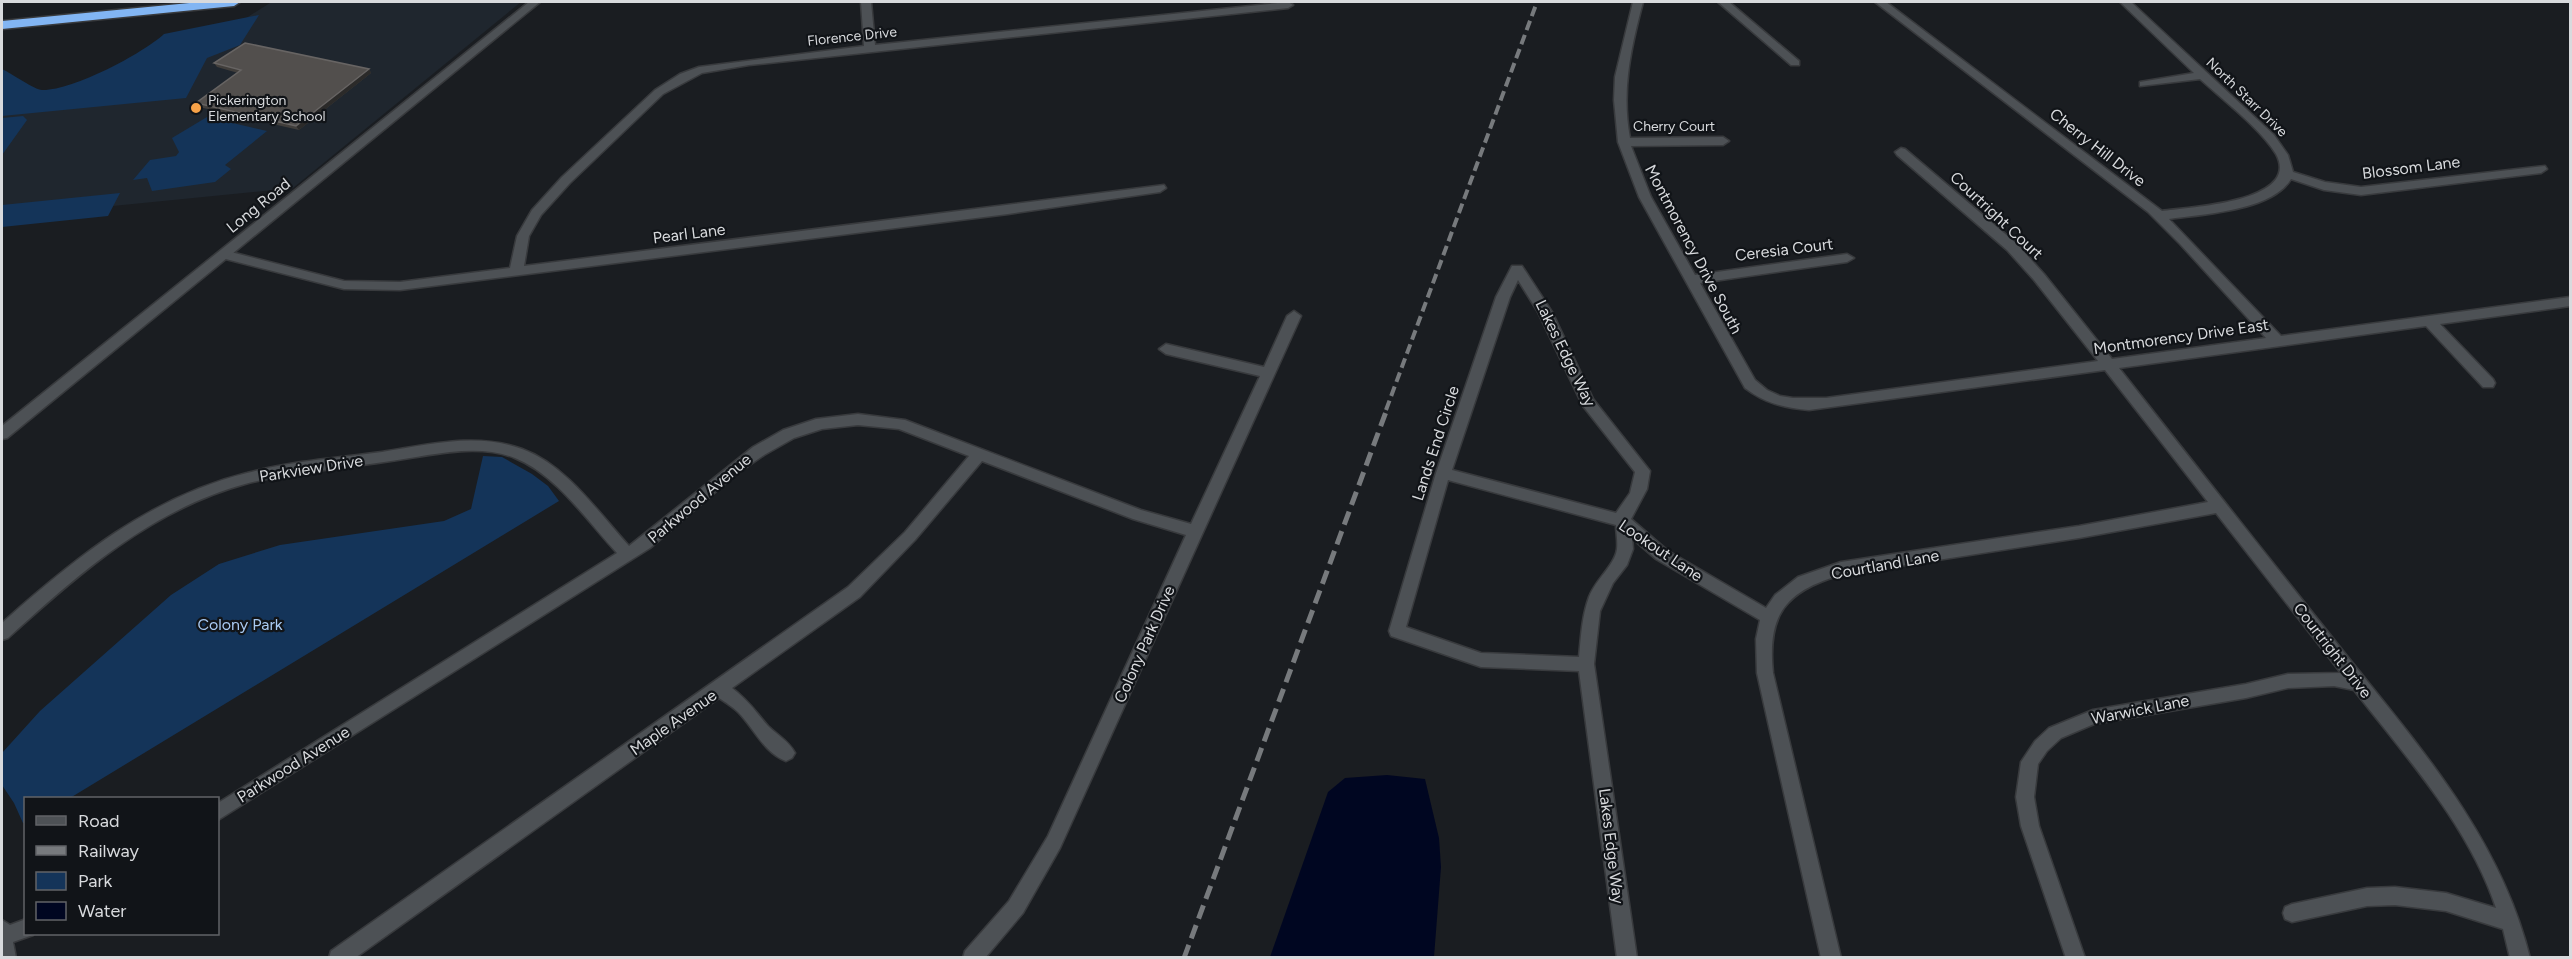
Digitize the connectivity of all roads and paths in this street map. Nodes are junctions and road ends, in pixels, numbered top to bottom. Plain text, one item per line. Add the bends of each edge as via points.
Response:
1 (156, 2) edge
2 (234, 2) edge
3 (535, 2) edge
4 (866, 2) edge
5 (1638, 2) edge
6 (1723, 2) edge
7 (1880, 2) edge
8 (2125, 2) edge
9 (1288, 5) dead end
10 (2, 16) edge
11 (2, 25) edge
12 (870, 49) junction
13 (1795, 63) dead end
14 (2202, 75) junction
15 (2144, 84) dead end
16 (1723, 141) dead end
17 (1624, 142) junction
18 (1901, 152) dead end
19 (2541, 169) dead end
20 (2287, 174) junction
21 (1160, 188) dead end
22 (2159, 216) junction
23 (223, 254) junction
24 (1847, 258) dead end
25 (1517, 268) joint
26 (516, 272) junction
27 (1691, 280) junction
28 (2571, 301) edge
29 (1294, 316) dead end
30 (2428, 320) junction
31 (2277, 341) junction
32 (1166, 349) dead end
33 (2109, 364) junction
34 (1268, 373) junction
35 (2488, 383) dead end
36 (1797, 403) joint
37 (2, 434) edge
38 (979, 454) junction
39 (1443, 473) junction
40 (2219, 506) junction
41 (1623, 521) junction
42 (1195, 531) junction
43 (627, 554) junction
44 (1768, 617) junction
45 (2, 633) edge
46 (1586, 664) junction
47 (2360, 684) junction
48 (720, 689) junction
49 (786, 753) dead end
50 (219, 811) edge
51 (2292, 913) dead end
52 (2510, 922) junction
53 (24, 928) edge
54 (2, 933) edge
55 (6, 957) edge
56 (338, 957) edge
57 (972, 957) edge
58 (1627, 957) edge
59 (1831, 957) edge
60 (2076, 957) edge
61 (2520, 957) edge

1 - 10 highway
2 - 11 highway
3 - 23 street, Long Road
4 - 12 street
5 - 17 street, Montmorency Drive South via 1618,85
6 - 13 street
7 - 22 street, Cherry Hill Drive
8 - 14 street, North Starr Drive
9 - 12 street, Florence Drive
12 - 26 street, Florence Drive via 716,67 670,83 545,201 524,236
14 - 15 street
14 - 20 street, North Starr Drive via 2270,138 2285,159
16 - 17 street, Cherry Court
17 - 27 street, Montmorency Drive South via 1636,180
18 - 33 street, Courtright Court via 2012,247
19 - 20 street, Blossom Lane via 2361,191 2324,186
20 - 22 street via 2281,185 2256,198
21 - 26 street, Pearl Lane
22 - 31 street, Cherry Hill Drive
23 - 26 street, Pearl Lane via 318,279 362,286 400,286
23 - 37 street, Long Road
24 - 27 street, Ceresia Court
25 - 39 street, Lands End Circle via 1503,297
25 - 41 street, Lakes Edge Way via 1543,305 1581,390 1605,430 1643,471 1641,487 1623,514
27 - 36 street, Montmorency Drive South via 1750,384 1770,400
28 - 30 street, Montmorency Drive East
29 - 34 street, Colony Park Drive
30 - 31 street, Montmorency Drive East
30 - 35 street
31 - 33 street, Montmorency Drive East
32 - 34 street
33 - 36 street, Montmorency Drive East via 1866,399
33 - 40 street, Courtright Drive
34 - 42 street, Colony Park Drive
38 - 42 street, Parkwood Avenue via 1138,514
38 - 43 street, Parkwood Avenue via 881,420 840,420 798,429 747,456 680,516
38 - 48 street, Maple Avenue via 910,536 854,592
39 - 41 street, Lookout Lane
39 - 46 street, Lands End Circle via 1397,632 1481,660
40 - 44 street, Courtland Lane via 1826,574 1791,589
40 - 47 street, Courtright Drive
41 - 44 street, Lookout Lane via 1662,555
41 - 46 street, Lakes Edge Way via 1625,549 1592,611
42 - 57 street, Colony Park Drive via 1054,842 1016,907
43 - 45 street, Parkview Drive via 534,460 502,448 441,448 259,475 195,495 105,544
43 - 50 street, Parkwood Avenue
44 - 59 street, Courtland Lane via 1763,634 1765,673
46 - 58 street, Lakes Edge Way
47 - 52 street, Courtright Drive via 2452,804 2480,851
47 - 60 street, Warwick Lane via 2334,679 2288,681 2093,717 2055,733 2041,746 2031,762 2025,797 2030,826
48 - 49 street via 744,707
48 - 56 street, Maple Avenue
51 - 52 street via 2377,896 2401,896 2456,905
52 - 61 street, Courtright Drive
53 - 54 street
54 - 55 street

